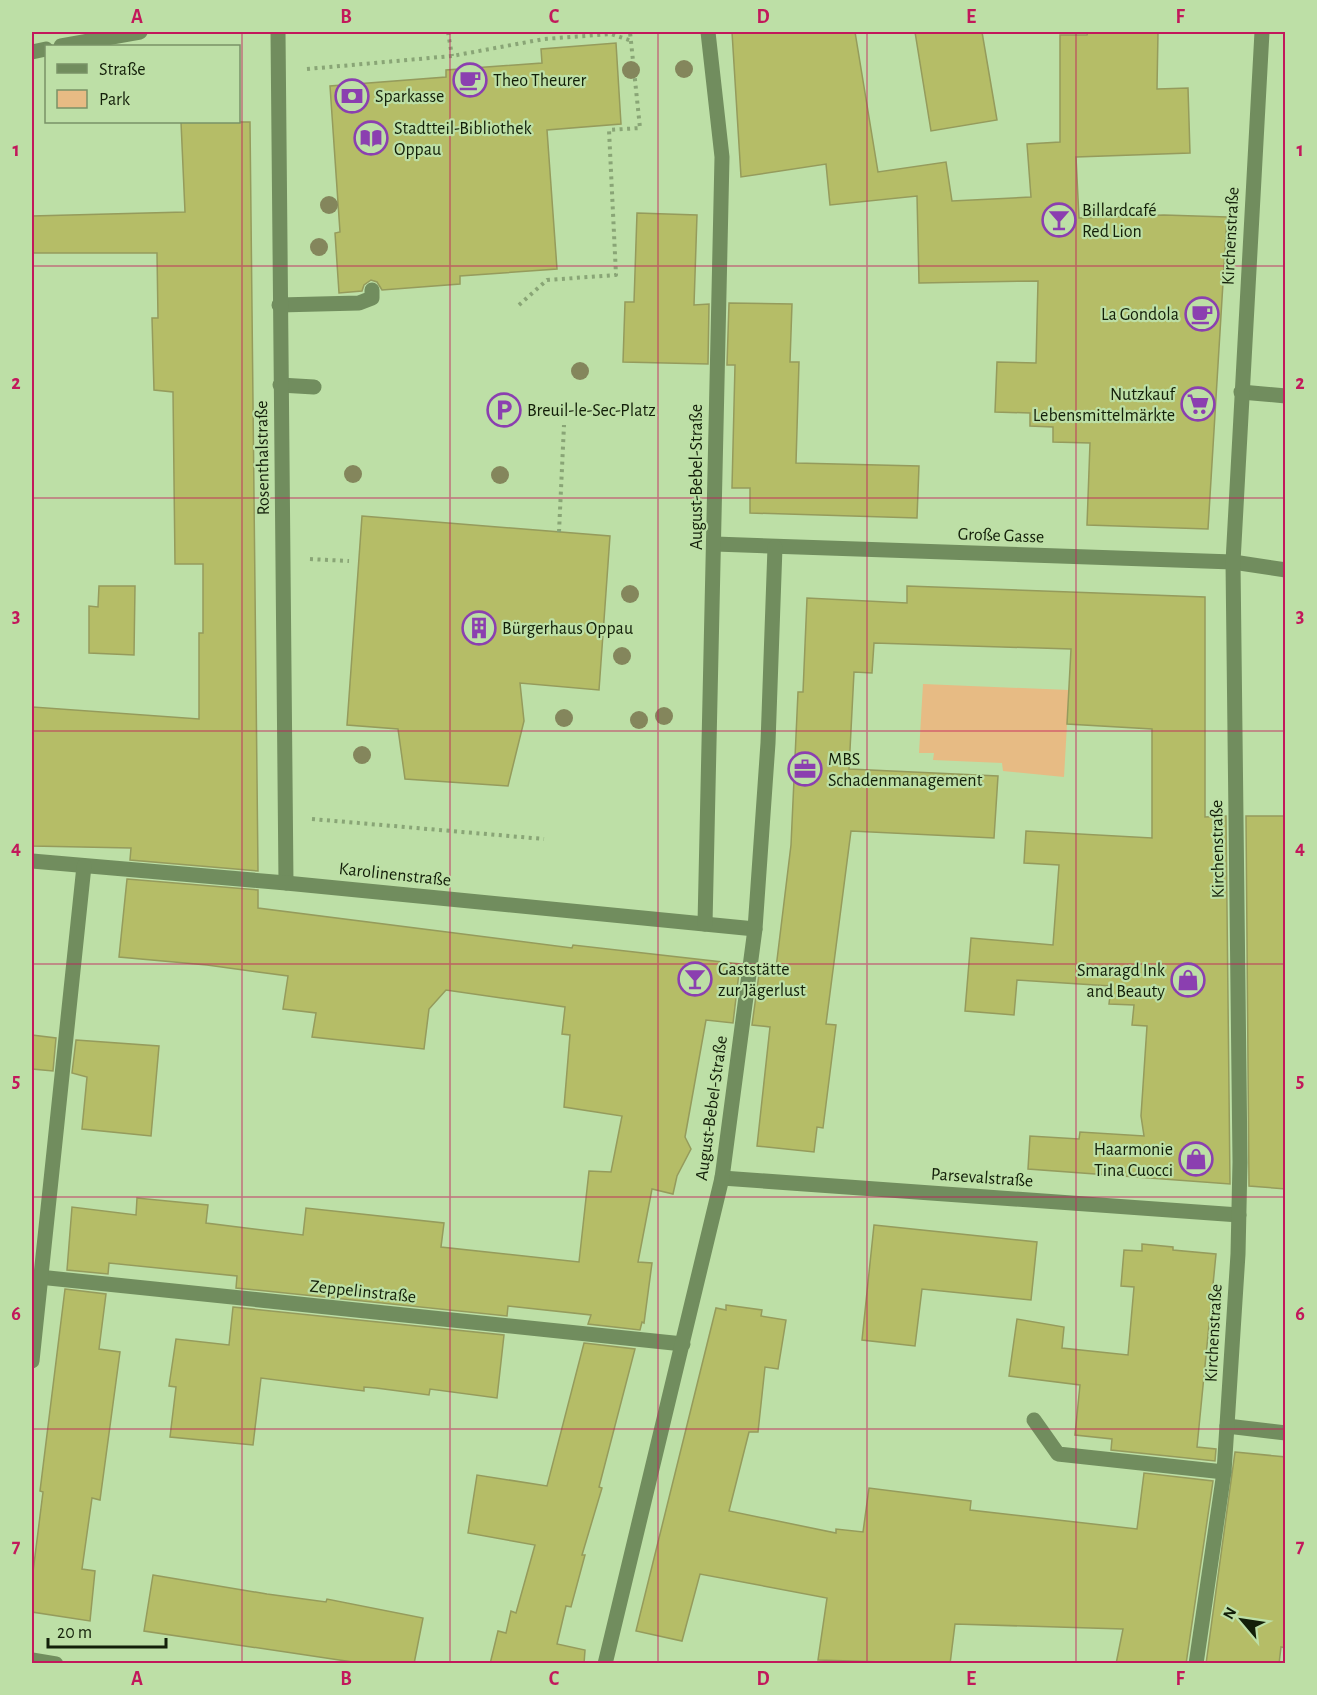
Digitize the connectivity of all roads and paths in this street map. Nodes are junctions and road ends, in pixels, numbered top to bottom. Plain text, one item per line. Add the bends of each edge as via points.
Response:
1 (140, 32) edge
2 (278, 32) edge
3 (447, 32) edge
4 (630, 32) edge
5 (708, 32) edge
6 (1262, 32) edge
7 (632, 41) junction
8 (67, 45) edge
9 (452, 56) junction
10 (279, 71) junction
11 (372, 290) dead end
12 (279, 305) junction
13 (519, 305) dead end
14 (280, 385) junction
15 (314, 387) dead end
16 (1241, 392) junction
17 (1286, 396) edge
18 (564, 425) dead end
19 (559, 532) dead end
20 (715, 544) junction
21 (775, 547) junction
22 (284, 557) junction
23 (349, 561) dead end
24 (1233, 562) junction
25 (1286, 570) edge
26 (285, 817) junction
27 (544, 839) dead end
28 (32, 861) edge
29 (84, 866) junction
30 (286, 883) junction
31 (705, 924) junction
32 (755, 930) junction
33 (722, 1178) junction
34 (1239, 1215) junction
35 (39, 1277) junction
36 (683, 1344) junction
37 (32, 1361) edge
38 (1034, 1420) dead end
39 (1227, 1426) junction
40 (1286, 1433) edge
41 (1224, 1472) junction
42 (32, 1659) edge
43 (56, 1664) edge
44 (605, 1664) edge
45 (1196, 1664) edge

1 - 8 street
2 - 10 street, Rosenthalstraße
3 - 9 path
4 - 7 path
5 - 20 street, August-Bebel-Straße via 722,158
6 - 16 street, Kirchenstraße
7 - 9 path via 611,34 544,39
7 - 13 path via 640,128 609,130 616,275 547,280
9 - 10 path
10 - 12 street, Rosenthalstraße
11 - 12 street via 372,298 359,303
12 - 14 street, Rosenthalstraße
14 - 15 street
14 - 22 street, Rosenthalstraße
16 - 17 street
16 - 24 street, Kirchenstraße
18 - 19 path
20 - 21 street, Große Gasse
20 - 31 street, August-Bebel-Straße
21 - 24 street, Große Gasse
21 - 32 street, August-Bebel-Straße via 768,743
22 - 23 path
22 - 26 street, Rosenthalstraße
24 - 25 street, Große Gasse
24 - 34 street, Kirchenstraße
26 - 27 path
26 - 30 street, Rosenthalstraße
28 - 29 street, Karolinenstraße
29 - 30 street, Karolinenstraße
29 - 35 street
30 - 31 street, Karolinenstraße
31 - 32 street, Karolinenstraße
32 - 33 street, August-Bebel-Straße
33 - 34 street, Parsevalstraße
33 - 36 street, August-Bebel-Straße
34 - 39 street, Kirchenstraße
35 - 36 street, Zeppelinstraße
35 - 37 street
36 - 44 street, August-Bebel-Straße
38 - 41 street via 1058,1454
39 - 40 street
39 - 41 street, Kirchenstraße
41 - 45 street, Kirchenstraße
42 - 43 street

